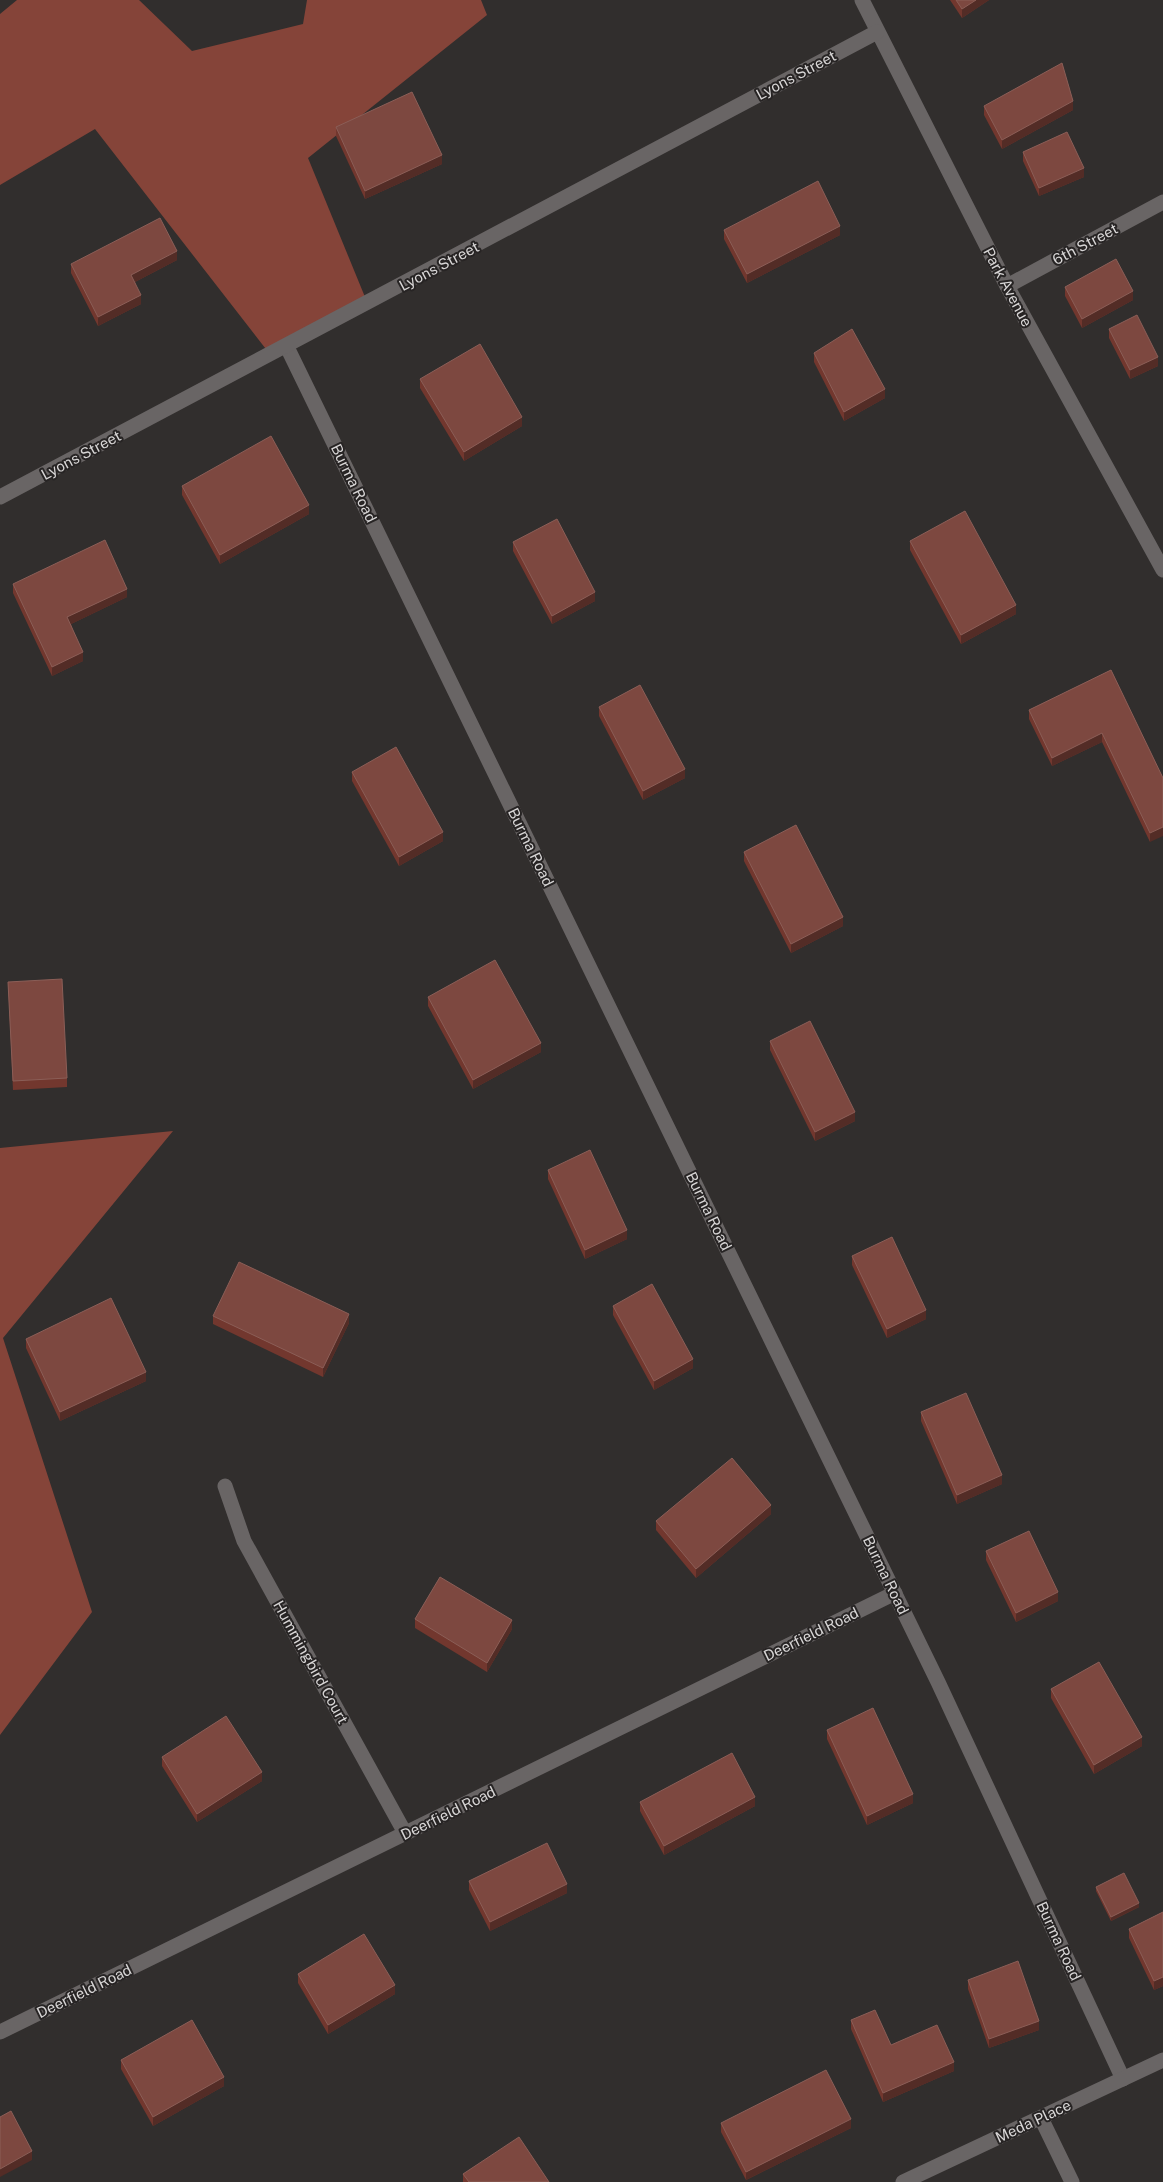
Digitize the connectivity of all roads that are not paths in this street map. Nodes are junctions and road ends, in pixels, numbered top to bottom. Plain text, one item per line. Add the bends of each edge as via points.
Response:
1 (862, 0) edge
2 (877, 32) junction
3 (1163, 202) edge
4 (1007, 286) junction
5 (287, 347) junction
6 (0, 497) edge
7 (1163, 570) edge
8 (224, 1486) dead end
9 (895, 1593) junction
10 (406, 1833) junction
11 (0, 2032) edge
12 (1163, 2060) edge
13 (1123, 2079) junction
14 (1041, 2118) junction
15 (903, 2182) edge
16 (1072, 2182) edge

1 - 2 street, Park Avenue
2 - 4 street, Park Avenue
2 - 5 street, Lyons Street
3 - 4 street, 6th Street
4 - 7 street, Park Avenue
5 - 6 street, Lyons Street
5 - 9 street, Burma Road
8 - 10 street, Hummingbird Court via 244,1541
9 - 10 street, Deerfield Road
9 - 13 street, Burma Road
10 - 11 street, Deerfield Road
12 - 13 street, Meda Place
13 - 14 street, Meda Place
14 - 15 street, Meda Place
14 - 16 street

